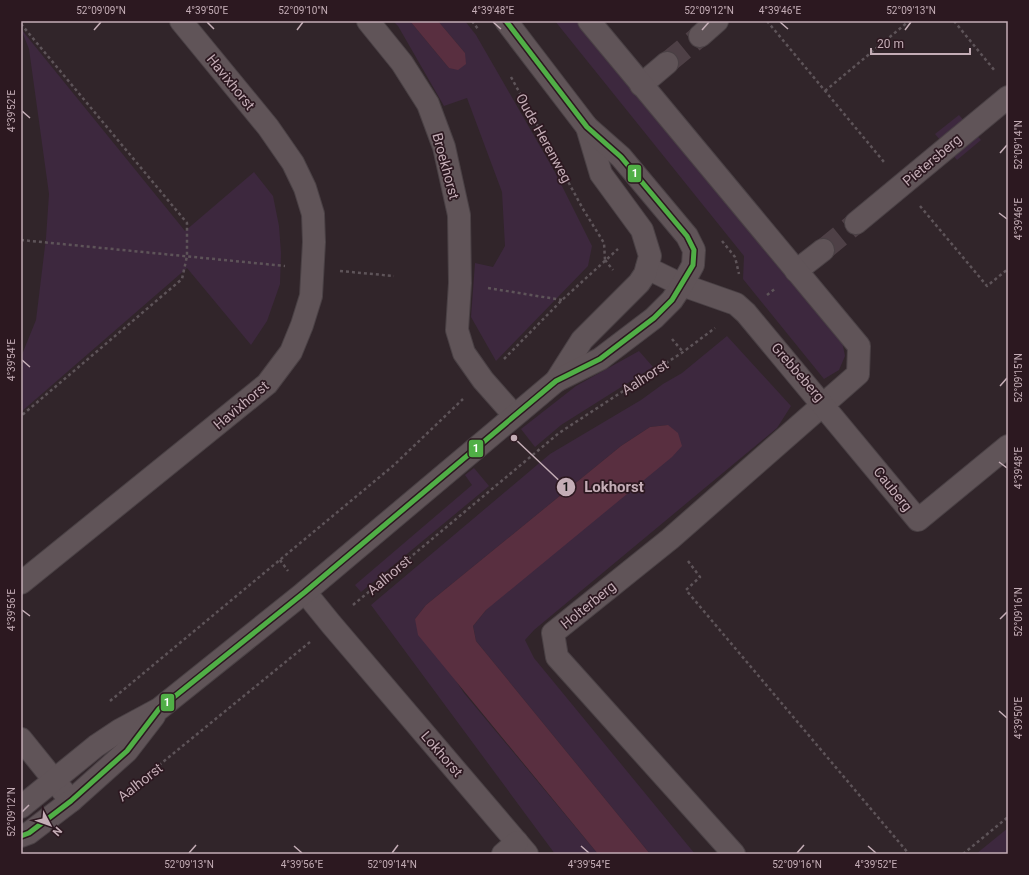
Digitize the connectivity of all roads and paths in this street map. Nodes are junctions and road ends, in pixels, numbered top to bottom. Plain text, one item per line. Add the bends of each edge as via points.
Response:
1 (181, 21) edge
2 (368, 21) edge
3 (472, 21) edge
4 (506, 21) edge
5 (589, 21) edge
6 (717, 21) edge
7 (767, 21) edge
8 (908, 21) edge
9 (954, 21) edge
10 (21, 24) edge
11 (480, 32) dead end
12 (700, 36) tunnel mouth
13 (667, 63) tunnel mouth
14 (509, 74) dead end
15 (998, 75) dead end
16 (641, 85) junction
17 (825, 91) junction
18 (1008, 97) edge
19 (587, 127) junction
20 (902, 185) junction
21 (856, 223) tunnel mouth
22 (21, 240) edge
23 (823, 250) tunnel mouth
24 (187, 256) junction
25 (313, 268) junction
26 (647, 268) junction
27 (1008, 269) edge
28 (796, 271) junction
29 (394, 276) dead end
30 (460, 283) junction
31 (682, 285) junction
32 (562, 300) junction
33 (741, 308) junction
34 (484, 380) junction
35 (556, 381) junction
36 (824, 405) junction
37 (514, 415) junction
38 (21, 416) edge
39 (1008, 446) edge
40 (670, 539) junction
41 (21, 583) edge
42 (305, 592) junction
43 (331, 624) junction
44 (104, 706) dead end
45 (159, 709) junction
46 (21, 739) edge
47 (54, 781) junction
48 (126, 792) dead end
49 (71, 801) junction
50 (21, 807) edge
51 (1008, 817) edge
52 (21, 836) edge
53 (516, 850) edge
54 (734, 854) edge
55 (909, 854) edge
56 (963, 854) edge

1 - 25 street, Havixhorst via 268,127 293,163 314,214
2 - 30 street, Broekhorst via 402,63 428,104 444,147 459,215
3 - 11 path
4 - 19 street
5 - 16 street, Grebbeberg
6 - 12 street
7 - 17 path
8 - 17 path
9 - 15 path
10 - 24 path via 188,223
13 - 16 street
14 - 32 path, Oude Herenweg via 604,243 605,260
16 - 28 street, Grebbeberg
17 - 20 path
18 - 20 street, Pietersberg
19 - 26 street via 602,174 642,230 650,256
19 - 31 street via 622,157 687,236 694,250 693,265
20 - 21 street, Pietersberg
20 - 27 path via 987,286
22 - 24 path
23 - 28 street
24 - 25 path
24 - 38 path via 182,279
25 - 29 path
25 - 41 street, Havixhorst via 311,296 302,325 290,352 267,384
26 - 31 street
26 - 35 street via 632,292 582,340
28 - 33 path, Aalhorst
28 - 36 street, Grebbeberg via 859,346 858,374
30 - 32 path
30 - 34 street via 457,330 464,353
31 - 33 street
31 - 35 street via 659,314 632,335 600,359
32 - 34 path
33 - 36 street, Grebbeberg
33 - 43 path, Aalhorst via 683,352 559,433
34 - 37 street
34 - 44 path via 394,465
35 - 37 street
36 - 39 street, Cauberg via 918,520
36 - 40 street, Holterberg
37 - 42 street
40 - 54 street, Holterberg via 553,633 557,657
40 - 55 path via 700,577 686,590
42 - 43 street, Lokhorst
42 - 45 street
43 - 48 path, Aalhorst
43 - 53 street, Lokhorst
45 - 47 street via 96,746
45 - 49 street via 127,750
46 - 47 street
47 - 49 street
47 - 50 street
49 - 52 street via 29,833
51 - 56 path

